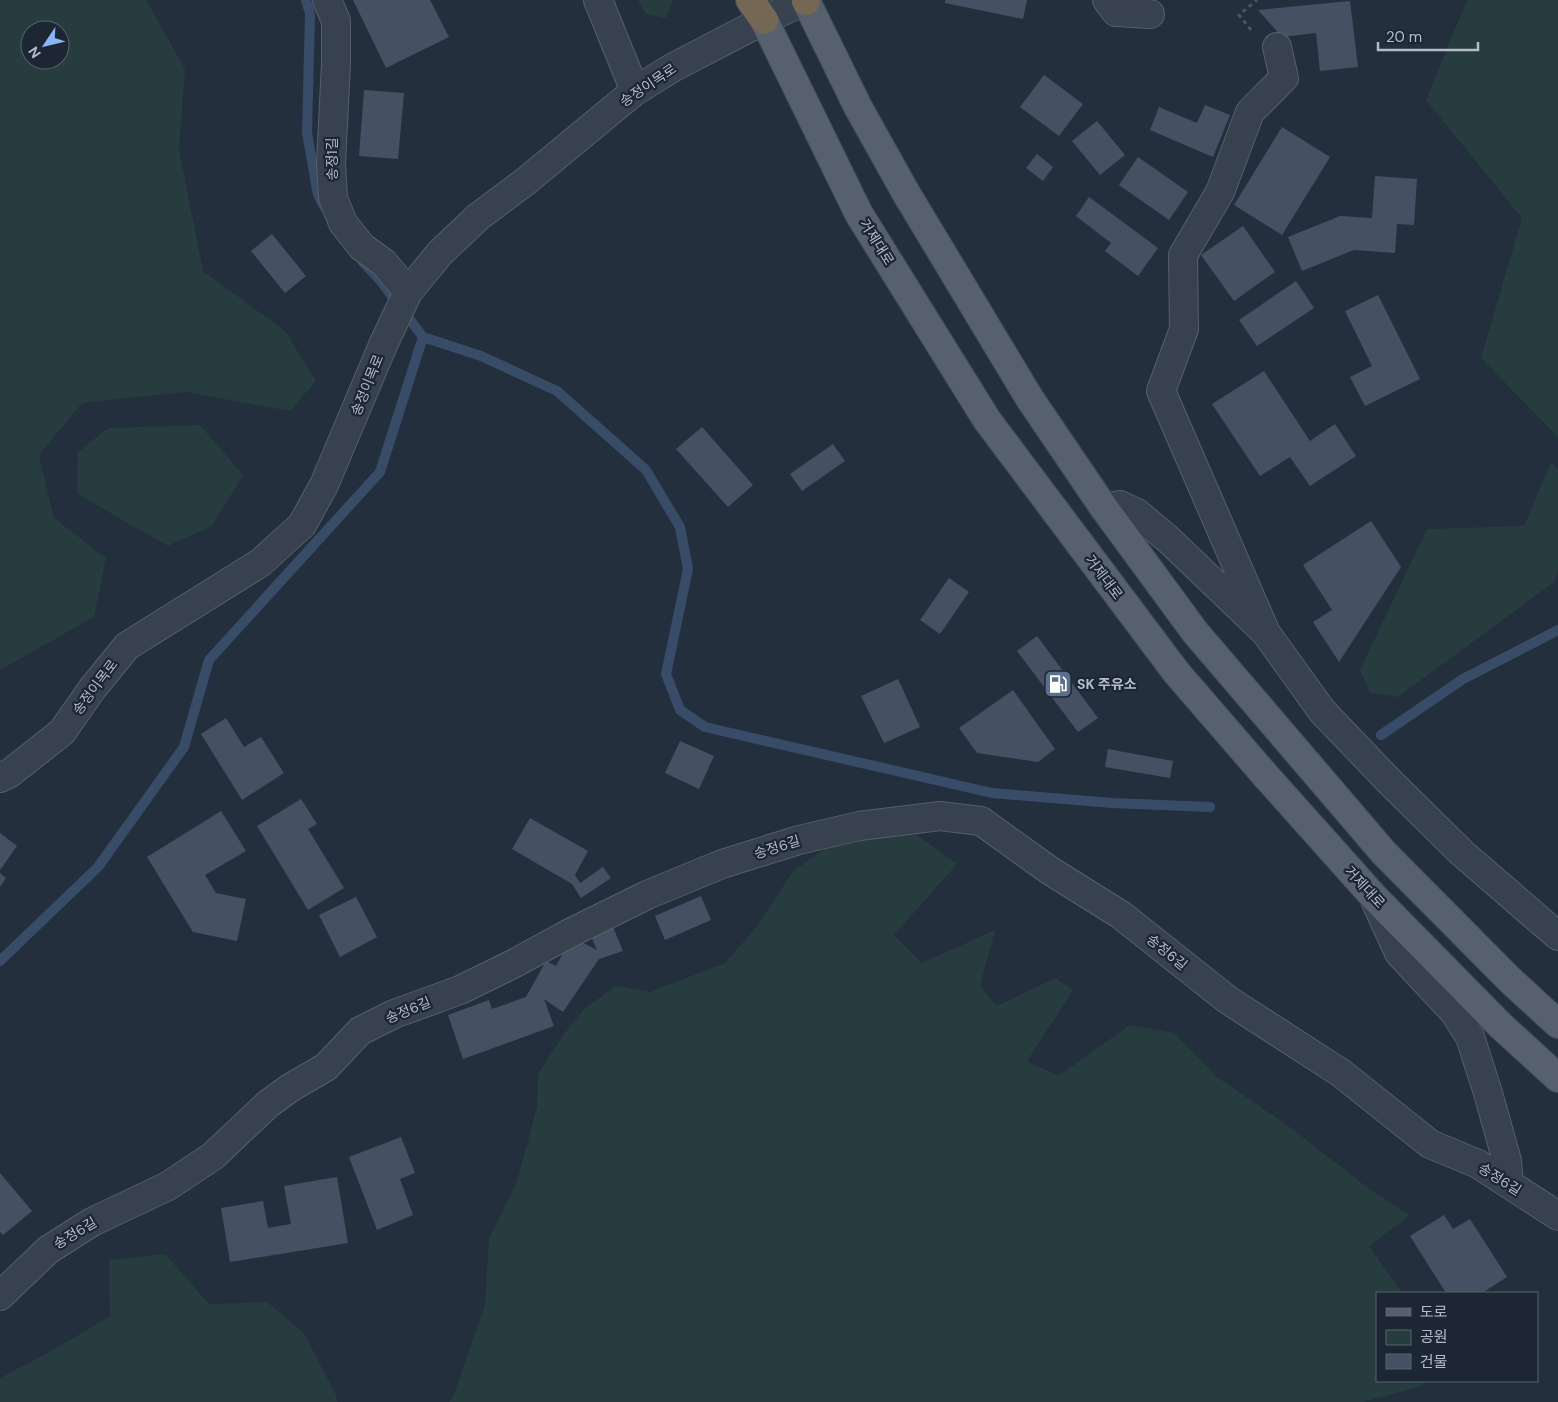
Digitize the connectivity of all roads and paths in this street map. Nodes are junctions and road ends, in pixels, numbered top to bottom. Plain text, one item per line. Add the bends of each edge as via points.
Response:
1 (327, 0) edge
2 (598, 0) edge
3 (806, 0) edge
4 (1107, 0) edge
5 (756, 7) edge
6 (1150, 14) dead end
7 (1277, 47) dead end
8 (635, 91) junction
9 (408, 292) junction
10 (1104, 508) junction
11 (1266, 633) junction
12 (0, 778) edge
13 (1374, 897) junction
14 (1558, 936) edge
15 (1558, 1024) edge
16 (1558, 1078) edge
17 (1509, 1184) junction
18 (1558, 1215) edge
19 (0, 1296) edge

1 - 9 street, 송정1길 via 336,21 331,163 333,198 343,223 362,247 384,262
2 - 8 street
3 - 5 street, 송정이목로
3 - 10 main road via 858,108 906,193 1030,399
4 - 6 street via 1116,12
5 - 8 street, 송정이목로
5 - 13 main road, 거제대로 via 859,214 986,420 1176,672
7 - 11 street via 1284,78 1250,112 1220,192 1183,255 1184,329 1161,392
8 - 9 street, 송정이목로 via 478,217 440,253
9 - 12 street, 송정이목로 via 382,345 327,478 302,525 260,563 127,646 92,688 62,732
10 - 11 street via 1120,505 1137,513
10 - 15 main road via 1195,632 1384,853
11 - 14 street via 1322,711 1390,782 1462,853
13 - 16 main road, 거제대로 via 1500,1025
13 - 17 street via 1399,953 1455,1013 1470,1037 1507,1161
17 - 18 street, 송정6길
17 - 19 street, 송정6길 via 1478,1164 1430,1144 1342,1073 1228,1000 1121,915 1049,870 981,821 940,816 859,826 799,840 722,864 638,899 460,990 394,1014 360,1032 326,1067 268,1104 213,1156 168,1186 92,1222 48,1250

